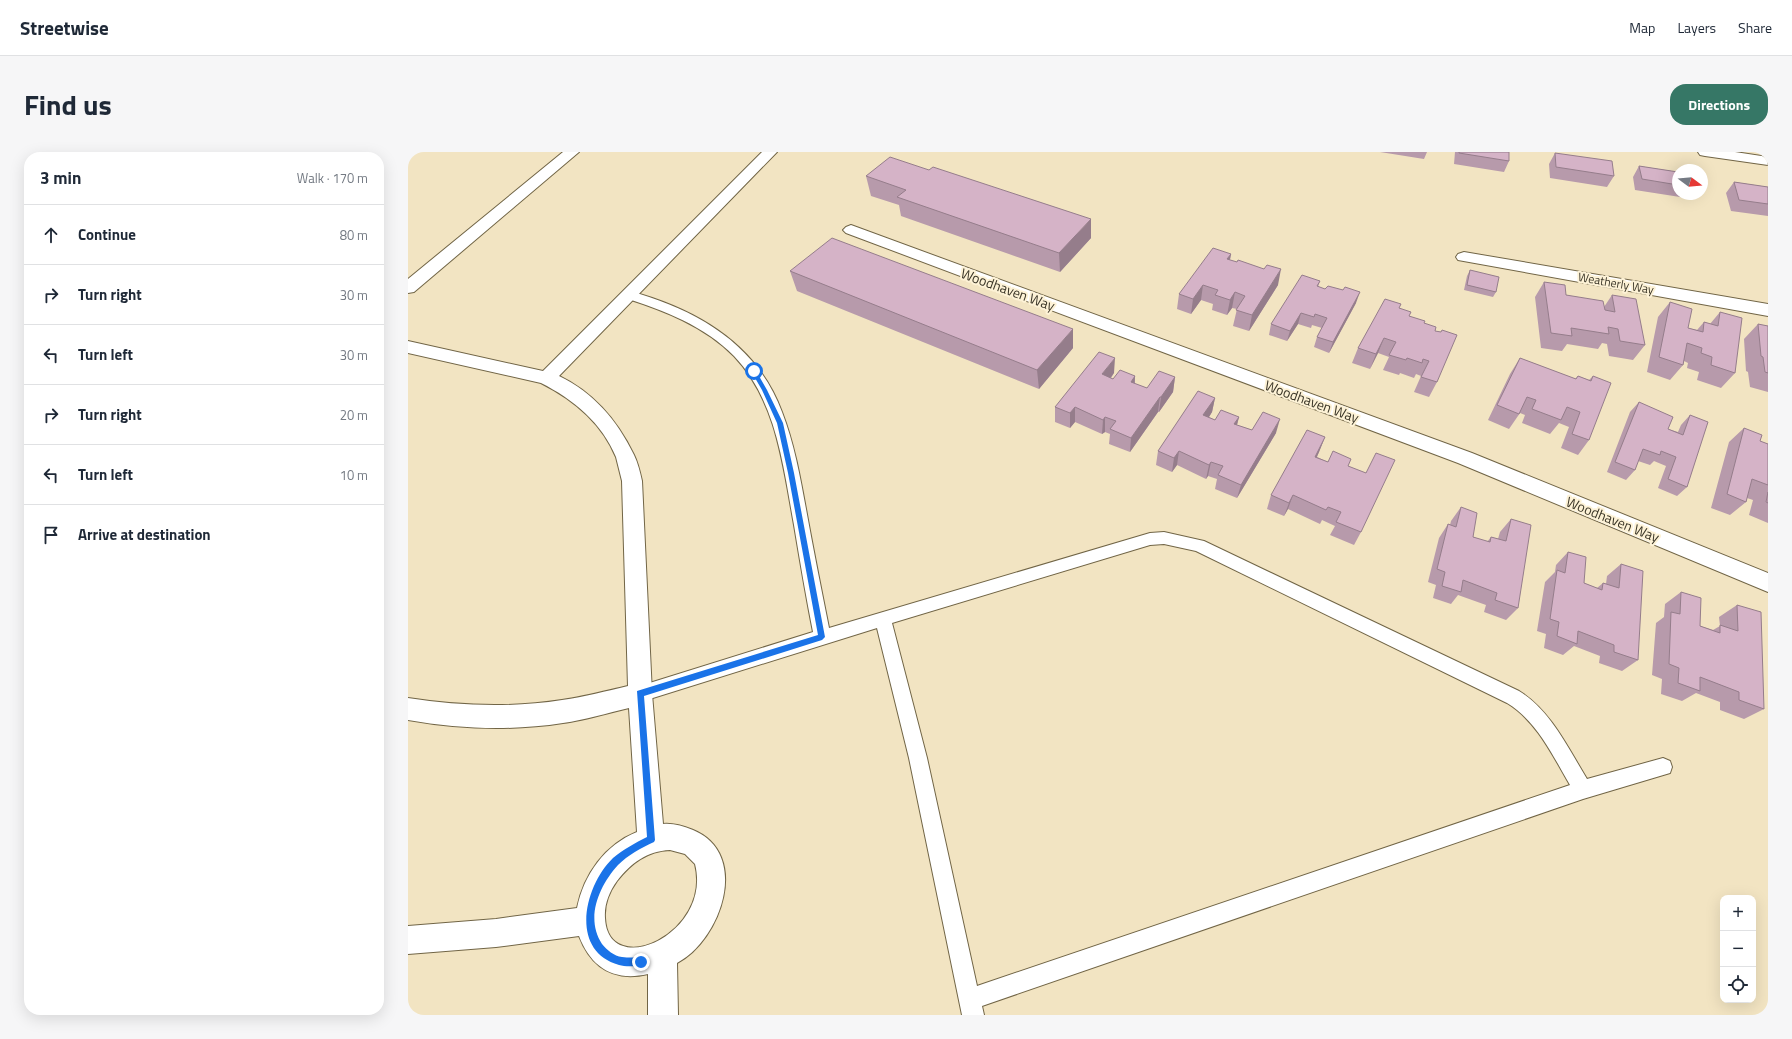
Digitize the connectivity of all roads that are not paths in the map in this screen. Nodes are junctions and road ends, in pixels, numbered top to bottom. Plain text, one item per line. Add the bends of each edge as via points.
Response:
1 (572, 152) edge
2 (770, 152) edge
3 (1705, 152) edge
4 (1768, 161) edge
5 (851, 230) dead end
6 (1464, 257) dead end
7 (408, 288) edge
8 (628, 295) junction
9 (1768, 310) edge
10 (408, 347) edge
11 (547, 378) junction
12 (1768, 583) edge
13 (883, 619) junction
14 (822, 637) junction
15 (640, 694) junction
16 (408, 709) edge
17 (1663, 767) dead end
18 (1583, 790) junction
19 (651, 840) junction
20 (590, 920) junction
21 (408, 940) edge
22 (662, 956) junction
23 (972, 1007) edge
24 (663, 1015) edge

1 - 7 street
2 - 8 street
3 - 4 street
5 - 12 street, Woodhaven Way via 1466,458
6 - 9 street, Weatherly Way
8 - 11 street
8 - 14 lane via 656,304 715,334 738,352 754,371 765,390 780,423
10 - 11 street
11 - 15 street via 567,388 592,407 625,456 631,475
13 - 14 lane
13 - 18 lane via 1150,539 1164,538 1199,545 1502,690 1524,704 1555,744
13 - 23 lane via 918,758
14 - 15 lane
15 - 16 street via 555,713 492,716 431,713
15 - 19 street
17 - 18 lane
18 - 23 lane via 1226,913
19 - 20 street via 627,853 601,880 592,900
19 - 22 street via 670,837 687,840 700,849 710,863 712,882 708,902 698,924 682,942
20 - 21 street via 496,933
20 - 22 street via 593,938 604,953 620,961 641,962
22 - 24 street

